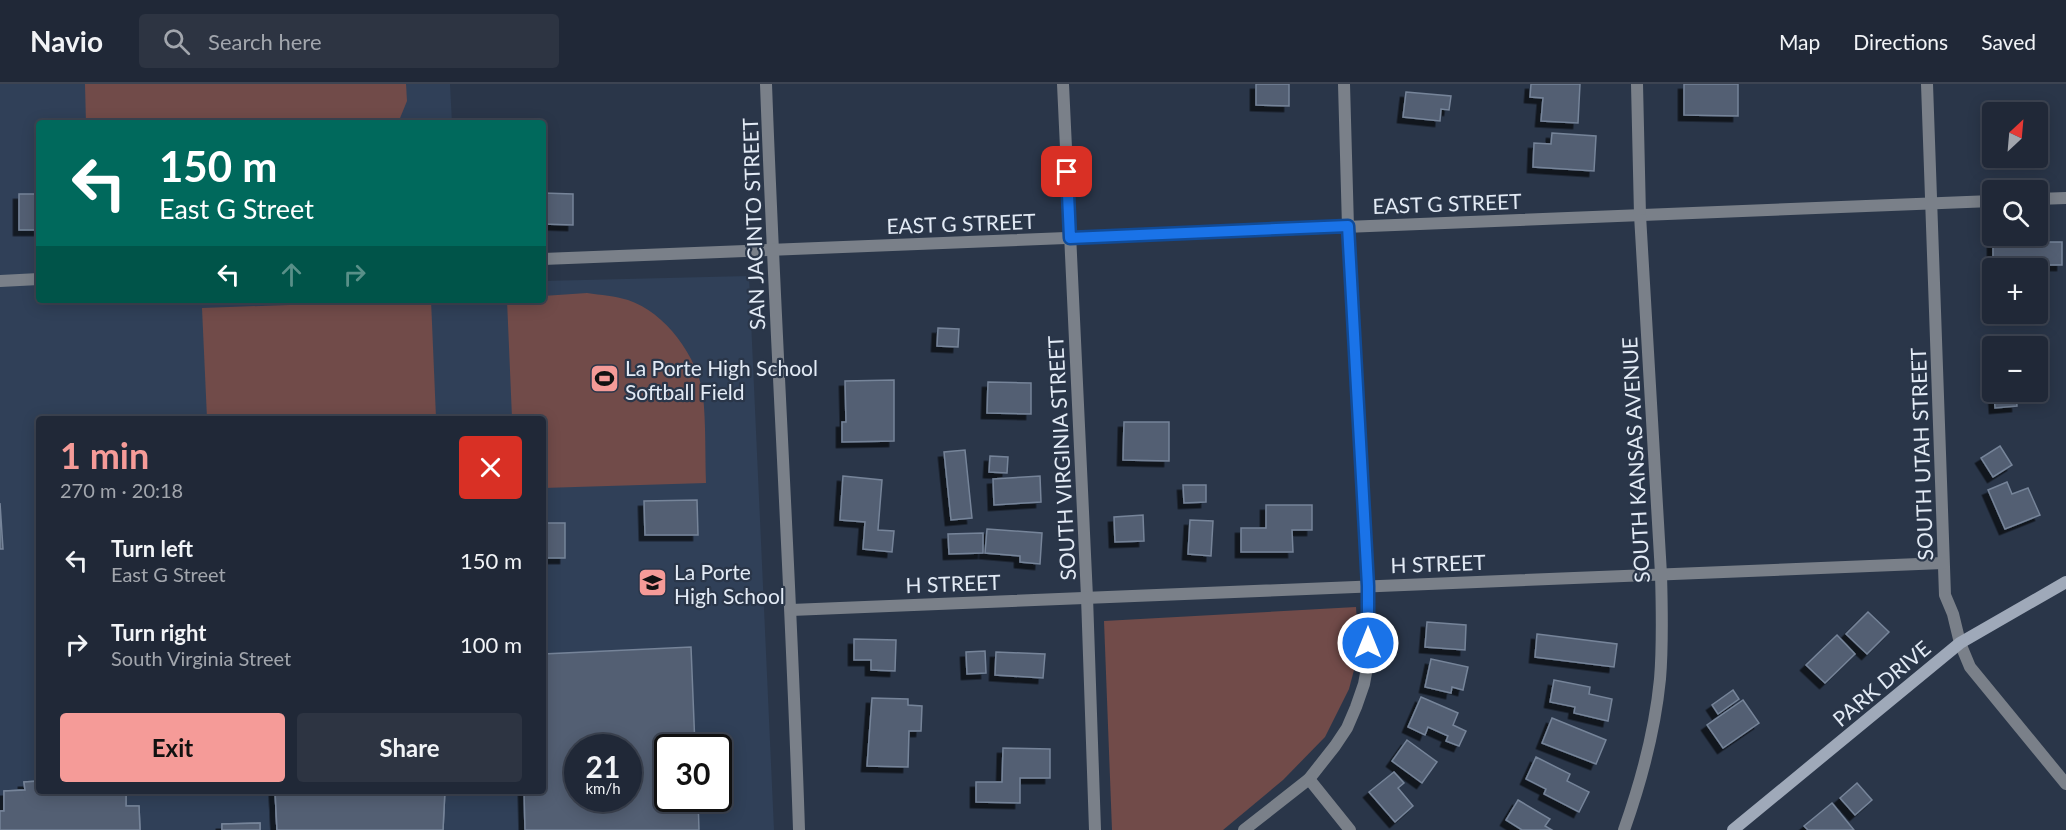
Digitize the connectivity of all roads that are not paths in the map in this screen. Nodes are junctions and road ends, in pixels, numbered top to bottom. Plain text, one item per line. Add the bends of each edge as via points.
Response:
1 (766, 84) edge
2 (1063, 84) edge
3 (1344, 84) edge
4 (1637, 84) edge
5 (1927, 84) edge
6 (2066, 198) edge
7 (2048, 199) edge
8 (1982, 201) edge
9 (1932, 203) junction
10 (1641, 215) junction
11 (1348, 226) junction
12 (1070, 238) junction
13 (772, 250) junction
14 (546, 259) edge
15 (36, 279) edge
16 (0, 281) edge
17 (1943, 563) junction
18 (1661, 574) junction
19 (2066, 582) edge
20 (1368, 586) junction
21 (1088, 597) junction
22 (791, 610) junction
23 (1960, 643) junction
24 (1309, 779) junction
25 (2066, 784) edge
26 (1737, 829) edge
27 (799, 830) edge
28 (1095, 830) edge
29 (1244, 830) edge
30 (1350, 830) edge
31 (1624, 830) edge

1 - 13 street, SAN JACINTO STREET
2 - 12 street, SOUTH VIRGINIA STREET
3 - 11 street
4 - 10 street, SOUTH KANSAS AVENUE
5 - 9 street, SOUTH UTAH STREET
6 - 7 street
8 - 9 street, EAST G STREET
9 - 10 street, EAST G STREET
9 - 17 street, SOUTH UTAH STREET
10 - 11 street, EAST G STREET
10 - 18 street, SOUTH KANSAS AVENUE
11 - 12 street, EAST G STREET
11 - 20 street
12 - 13 street, EAST G STREET
12 - 21 street, SOUTH VIRGINIA STREET
13 - 14 street, EAST G STREET
13 - 22 street, SAN JACINTO STREET
15 - 16 street
17 - 18 street, H STREET
17 - 23 street, SOUTH UTAH STREET via 1945,596
18 - 20 street, H STREET
18 - 31 street, SOUTH KANSAS AVENUE via 1660,680 1652,730
19 - 23 street, PARK DRIVE
20 - 21 street, H STREET
20 - 24 street via 1368,662 1364,684 1347,728
21 - 22 street, H STREET
21 - 28 street, SOUTH VIRGINIA STREET
22 - 27 street, SAN JACINTO STREET
23 - 25 street, SOUTH UTAH STREET via 1970,666
23 - 26 street, PARK DRIVE
24 - 29 street
24 - 30 street

